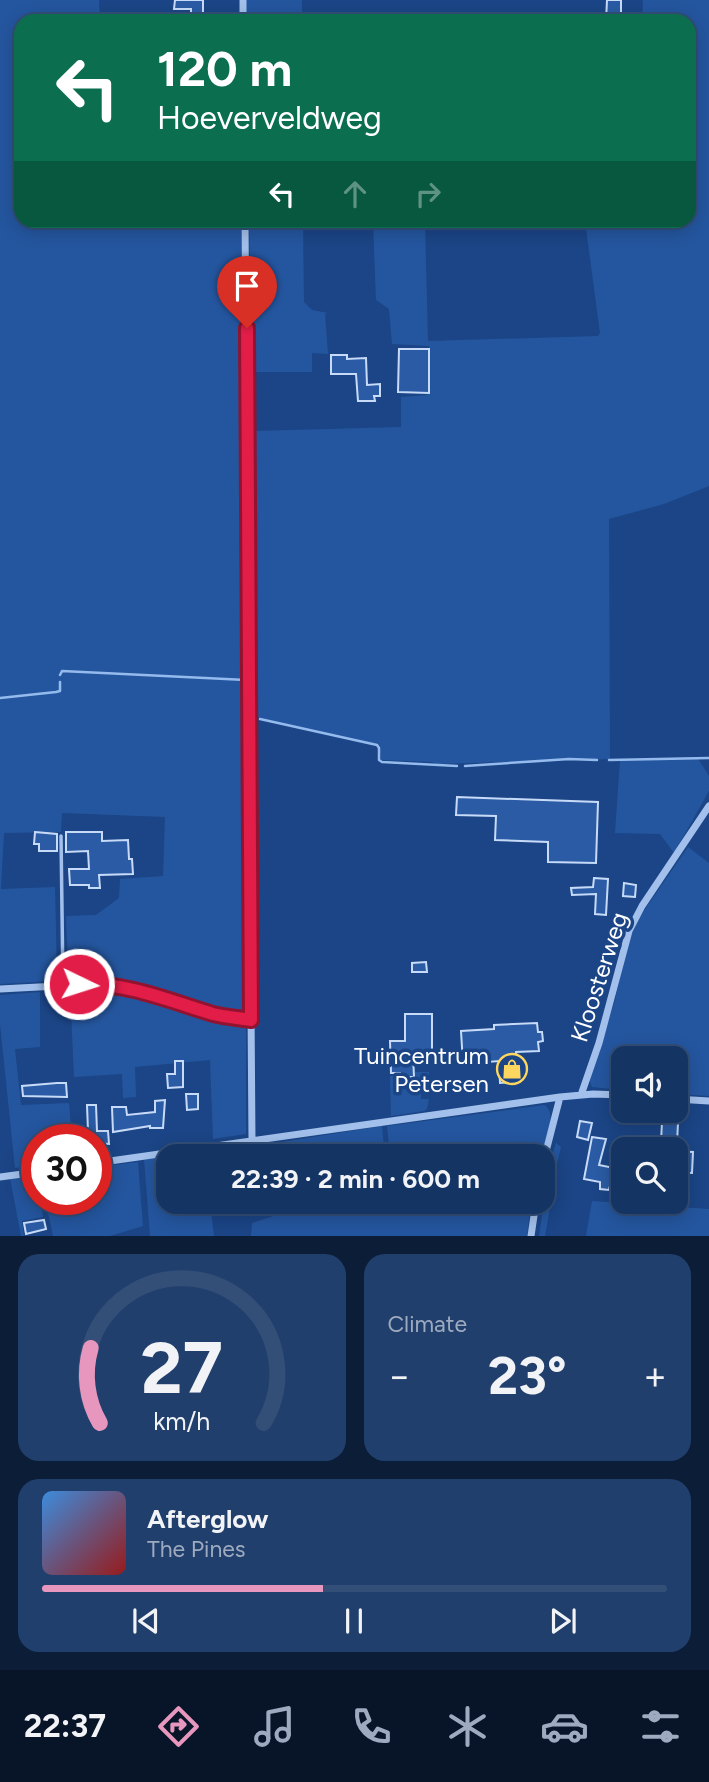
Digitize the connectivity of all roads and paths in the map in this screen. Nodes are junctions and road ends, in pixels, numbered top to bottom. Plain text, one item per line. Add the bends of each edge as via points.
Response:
1 (246, 228) edge
2 (709, 807) edge
3 (61, 836) dead end
4 (63, 985) junction
5 (0, 989) edge
6 (251, 1020) junction
7 (581, 1095) junction
8 (611, 1095) edge
9 (560, 1097) junction
10 (688, 1100) edge
11 (709, 1101) edge
12 (252, 1141) junction
13 (548, 1144) edge
14 (112, 1161) edge
15 (21, 1174) edge
16 (0, 1177) edge
17 (534, 1214) edge
18 (531, 1236) edge

1 - 6 street
2 - 7 street, Kloosterweg via 629,931
3 - 4 lane
4 - 5 street
4 - 6 street via 139,990 216,1015
6 - 12 street
7 - 8 street
7 - 9 street
9 - 12 street
9 - 13 street
10 - 11 street
12 - 14 street
15 - 16 street
17 - 18 street

